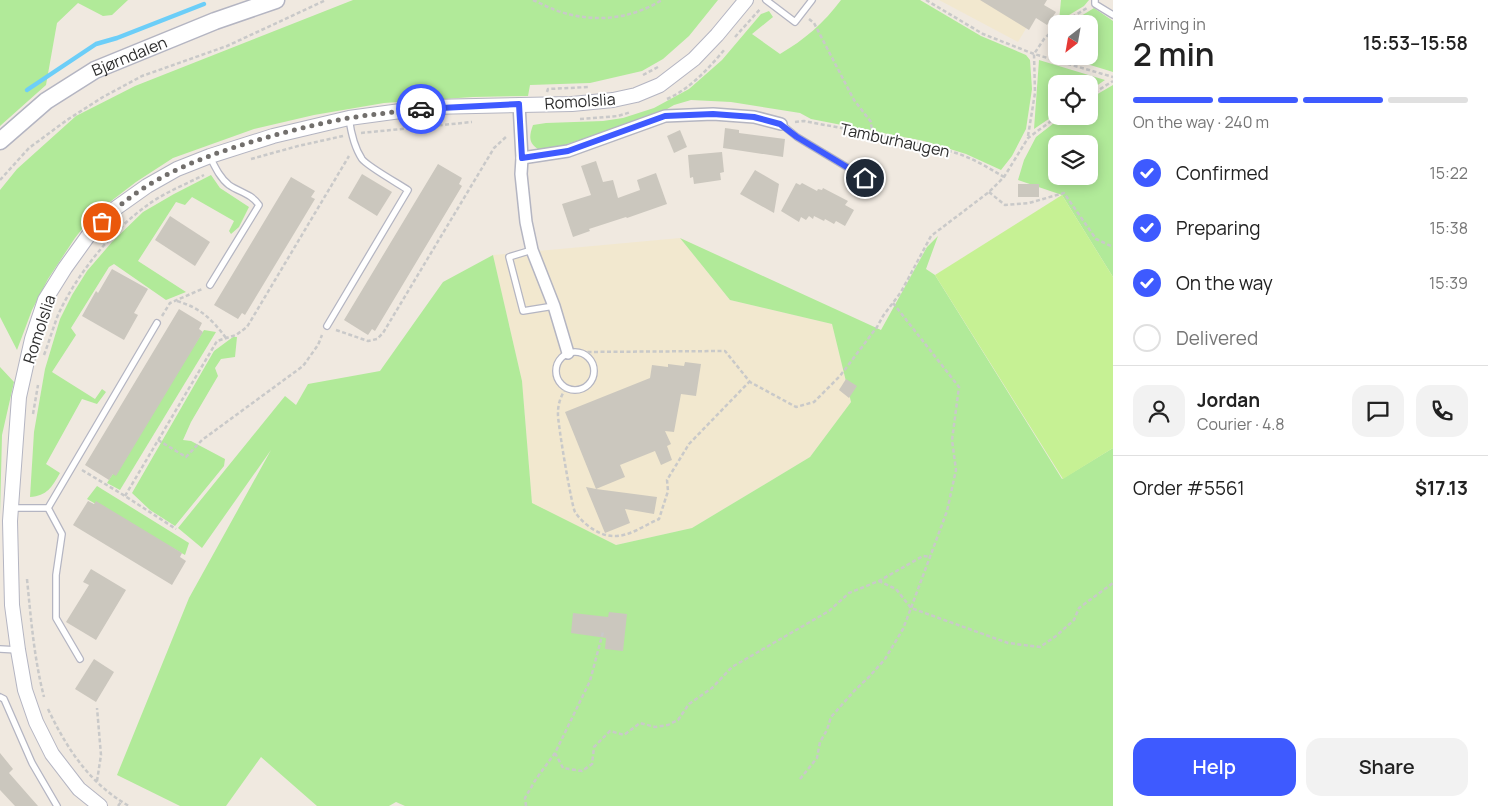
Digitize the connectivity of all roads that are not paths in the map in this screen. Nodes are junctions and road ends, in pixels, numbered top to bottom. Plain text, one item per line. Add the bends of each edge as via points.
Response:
1 (276, 0) edge
2 (746, 0) edge
3 (766, 0) edge
4 (812, 0) edge
5 (1095, 2) edge
6 (1113, 15) edge
7 (519, 104) junction
8 (349, 118) junction
9 (780, 124) joint
10 (0, 141) edge
11 (210, 156) junction
12 (522, 158) junction
13 (865, 178) dead end
14 (532, 250) junction
15 (210, 285) road end
16 (554, 306) junction
17 (157, 323) road end
18 (326, 326) road end
19 (574, 352) junction
20 (11, 508) junction
21 (48, 508) junction
22 (0, 649) edge
23 (18, 650) junction
24 (80, 659) dead end
25 (0, 697) edge
26 (57, 806) edge
27 (100, 806) edge

1 - 10 main road, Bjørndalen via 95,70 46,102
2 - 7 street, Romolslia via 694,60 660,85 613,100
3 - 4 lane via 795,22
5 - 6 lane
7 - 8 street, Romolslia via 430,107
7 - 12 street
8 - 11 street, Romolslia via 273,136
8 - 18 lane via 351,134 363,161 408,190
9 - 12 street, Tamburhaugen via 754,117 713,114 665,116 568,151
9 - 13 lane, Tamburhaugen
11 - 15 lane via 228,184 255,199 259,205
11 - 20 street, Romolslia via 169,173 116,208 88,236 45,300 19,397
12 - 14 street via 526,222
14 - 16 street
14 - 16 lane via 509,257 523,310
16 - 19 street
17 - 21 lane
19 - 19 lane via 560,359 556,370 566,388 577,390 587,386 594,377 594,366 589,357
20 - 21 lane
20 - 23 street, Romolslia via 12,604
21 - 24 lane via 62,534 56,575 56,618
22 - 23 lane
23 - 27 street, Romolslia via 25,690 52,754 79,789
25 - 26 lane via 4,699 32,763

